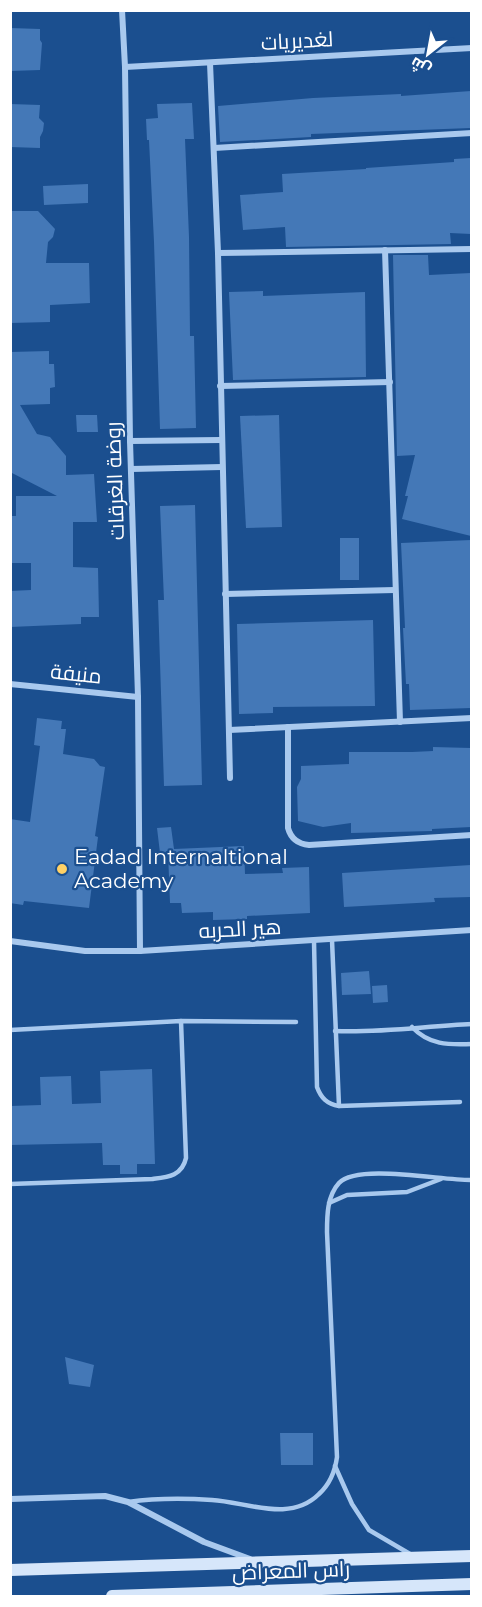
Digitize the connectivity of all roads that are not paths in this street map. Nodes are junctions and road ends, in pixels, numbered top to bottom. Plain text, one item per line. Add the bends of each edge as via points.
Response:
1 (122, 10) edge
2 (471, 48) edge
3 (210, 63) junction
4 (125, 67) junction
5 (471, 133) edge
6 (213, 148) junction
7 (471, 249) edge
8 (386, 250) junction
9 (218, 253) junction
10 (390, 382) junction
11 (220, 386) junction
12 (221, 440) junction
13 (130, 441) junction
14 (222, 467) junction
15 (131, 469) junction
16 (395, 590) junction
17 (225, 594) junction
18 (10, 684) edge
19 (138, 697) junction
20 (471, 718) edge
21 (400, 722) junction
22 (288, 727) junction
23 (229, 730) junction
24 (230, 778) dead end
25 (471, 835) edge
26 (471, 930) edge
27 (10, 940) edge
28 (333, 940) junction
29 (314, 941) junction
30 (140, 951) junction
31 (181, 1021) junction
32 (296, 1022) dead end
33 (471, 1024) edge
34 (412, 1027) junction
35 (10, 1030) edge
36 (335, 1031) junction
37 (471, 1044) edge
38 (460, 1102) dead end
39 (339, 1106) junction
40 (441, 1179) junction
41 (471, 1180) edge
42 (10, 1184) edge
43 (329, 1203) junction
44 (335, 1466) junction
45 (10, 1500) edge
46 (128, 1502) junction
47 (471, 1556) edge
48 (418, 1557) junction
49 (259, 1562) junction
50 (10, 1570) edge
51 (471, 1584) edge
52 (112, 1596) edge

1 - 4 street, روضة الغرقات
2 - 3 street, لغديريات
3 - 4 street, لغديريات
3 - 6 street
4 - 13 street, روضة الغرقات
5 - 6 street
6 - 9 street
7 - 8 street
8 - 9 street
8 - 10 street
9 - 11 street
10 - 11 street
10 - 16 street
11 - 12 street
12 - 13 street
12 - 14 street
13 - 15 street, روضة الغرقات
14 - 15 street
14 - 17 street
15 - 19 street, روضة الغرقات
16 - 17 street
16 - 21 street
17 - 23 street
18 - 19 street, منيفة
19 - 30 street, روضة الغرقات
20 - 21 street
21 - 22 street
22 - 23 street
22 - 25 street via 288,828 299,843
23 - 24 street
26 - 28 street, هير الحربه
27 - 30 street, هير الحربه via 85,951
28 - 29 street, هير الحربه
28 - 36 lane
29 - 30 street, هير الحربه
29 - 39 lane via 317,1088 323,1098
31 - 32 lane
31 - 35 lane
31 - 42 lane via 186,1158 179,1172 152,1179
33 - 34 lane
34 - 36 lane via 374,1032
34 - 37 lane via 439,1044
36 - 39 lane
38 - 39 lane
40 - 41 lane
40 - 43 lane via 407,1192 347,1195
40 - 43 lane via 395,1173 350,1177 337,1185
43 - 44 lane
44 - 46 lane via 329,1483 317,1496 293,1508 265,1509 213,1500
44 - 48 lane via 369,1530
45 - 46 street, راس المعراض via 94,1495
46 - 49 street, راس المعراض via 204,1542
47 - 48 street, راس المعراض
48 - 49 street, راس المعراض
49 - 50 street, راس المعراض
51 - 52 street, راس المعراض

